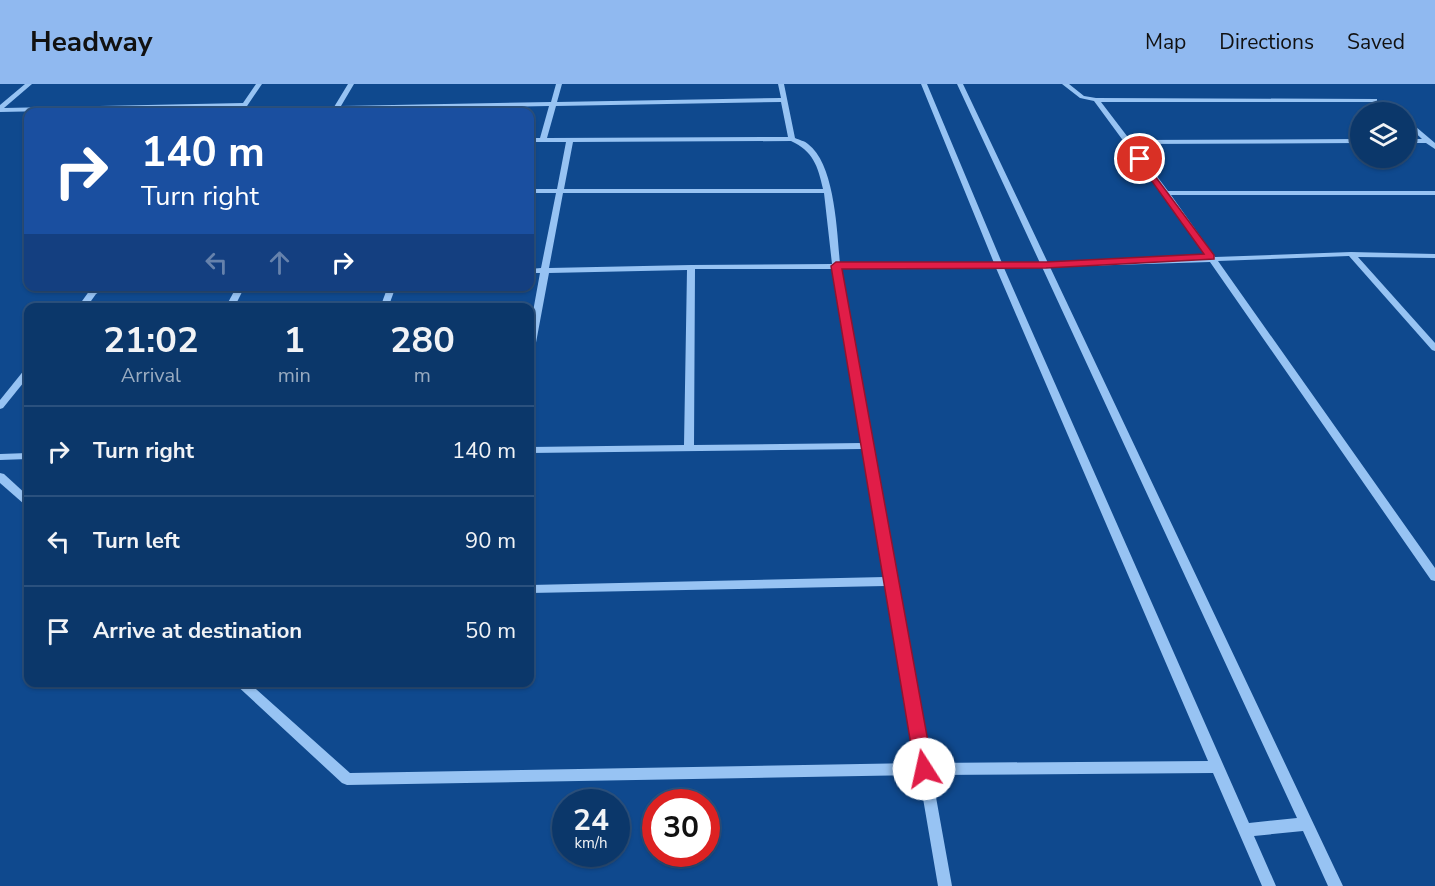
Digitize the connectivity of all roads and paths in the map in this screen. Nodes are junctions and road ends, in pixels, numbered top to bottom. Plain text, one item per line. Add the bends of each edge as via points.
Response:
1 (29, 84) edge
2 (259, 84) edge
3 (351, 84) edge
4 (559, 84) edge
5 (781, 84) edge
6 (924, 84) edge
7 (960, 84) edge
8 (1065, 84) edge
9 (783, 100) junction
10 (1096, 100) junction
11 (1375, 100) dead end
12 (554, 104) junction
13 (244, 105) junction
14 (61, 108) edge
15 (242, 108) edge
16 (336, 108) edge
17 (408, 108) edge
18 (0, 109) edge
19 (24, 109) edge
20 (1416, 130) edge
21 (792, 139) junction
22 (534, 140) edge
23 (543, 140) junction
24 (570, 140) junction
25 (1350, 141) edge
26 (1416, 141) edge
27 (1428, 141) junction
28 (1127, 142) junction
29 (1435, 147) edge
30 (534, 191) edge
31 (560, 191) junction
32 (828, 191) junction
33 (1166, 193) junction
34 (1435, 193) edge
35 (1351, 254) junction
36 (1435, 256) edge
37 (1211, 257) junction
38 (1046, 265) junction
39 (836, 266) junction
40 (999, 266) junction
41 (691, 267) junction
42 (534, 271) edge
43 (544, 271) junction
44 (95, 291) edge
45 (85, 303) edge
46 (534, 326) edge
47 (1435, 348) edge
48 (24, 376) edge
49 (0, 406) edge
50 (867, 446) junction
51 (689, 448) junction
52 (534, 450) edge
53 (24, 456) edge
54 (0, 457) edge
55 (0, 477) edge
56 (24, 498) edge
57 (1435, 577) edge
58 (891, 581) junction
59 (534, 588) edge
60 (245, 687) edge
61 (1217, 767) junction
62 (924, 769) junction
63 (1307, 824) junction
64 (1245, 830) junction
65 (945, 886) edge
66 (1269, 886) edge
67 (1336, 886) edge

1 - 18 street
2 - 13 street
3 - 16 street
4 - 12 street
5 - 9 street
6 - 40 street
7 - 38 street
8 - 10 street via 1082,97
9 - 12 street
9 - 21 street
10 - 11 street
10 - 28 street
12 - 17 street
12 - 23 street
13 - 14 street
13 - 15 street
18 - 19 street
20 - 27 street
21 - 24 street
21 - 32 street via 808,144 816,154
22 - 23 street
23 - 24 street
24 - 31 street
25 - 28 street
26 - 27 street
27 - 29 street
28 - 33 street
30 - 31 street
31 - 32 street
31 - 43 street
32 - 39 street
33 - 34 street
33 - 37 street
35 - 36 street
35 - 37 street
35 - 47 street
37 - 38 street
37 - 57 street
38 - 40 street
38 - 63 street
39 - 40 street
39 - 41 street
39 - 50 street
40 - 61 street
41 - 43 street
41 - 51 street
42 - 43 street
43 - 46 street
44 - 45 street
48 - 49 street
50 - 51 street
50 - 58 street
51 - 52 street
53 - 54 street
55 - 56 street
58 - 59 street
58 - 62 street
60 - 62 street via 347,779
61 - 62 street
61 - 64 street
62 - 65 street
63 - 64 street
63 - 67 street
64 - 66 street

